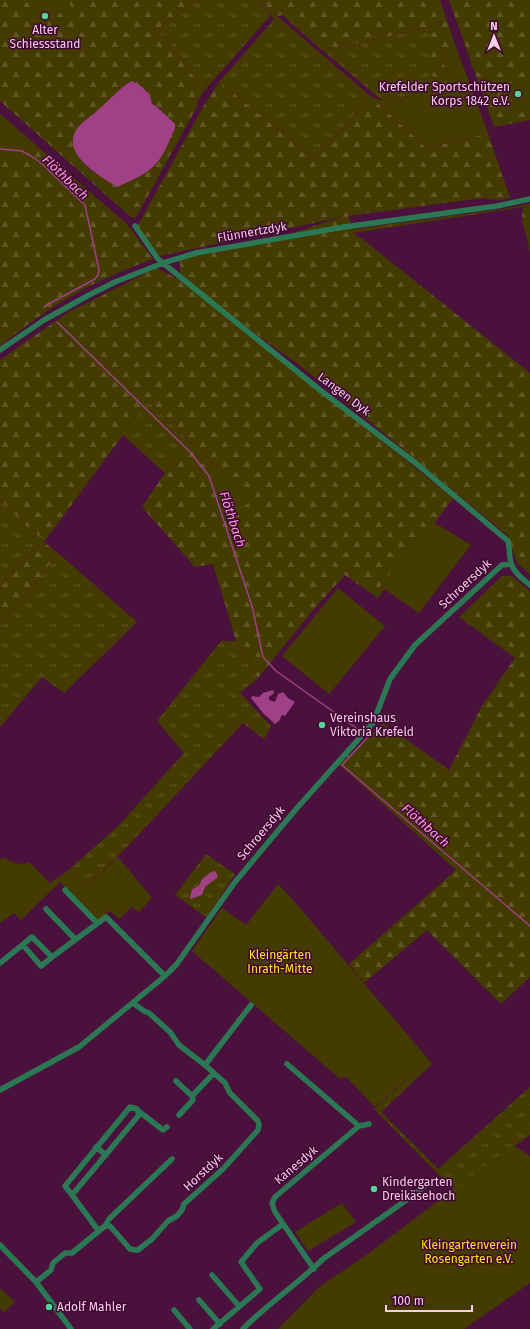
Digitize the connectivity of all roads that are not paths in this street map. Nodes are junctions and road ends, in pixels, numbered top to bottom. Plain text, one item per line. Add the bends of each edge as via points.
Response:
1 (530, 199) edge
2 (134, 226) dead end
3 (163, 263) junction
4 (0, 350) edge
5 (511, 564) junction
6 (530, 585) edge
7 (65, 890) dead end
8 (46, 909) dead end
9 (97, 923) junction
10 (75, 939) junction
11 (23, 945) junction
12 (52, 956) junction
13 (0, 963) edge
14 (165, 976) junction
15 (133, 1003) junction
16 (251, 1005) dead end
17 (287, 1064) dead end
18 (205, 1065) junction
19 (214, 1073) junction
20 (176, 1081) dead end
21 (0, 1090) edge
22 (192, 1096) junction
23 (137, 1109) junction
24 (178, 1115) dead end
25 (369, 1124) dead end
26 (359, 1126) junction
27 (167, 1127) dead end
28 (96, 1147) junction
29 (106, 1155) junction
30 (172, 1159) dead end
31 (428, 1183) dead end
32 (72, 1195) junction
33 (283, 1224) junction
34 (105, 1226) junction
35 (98, 1230) junction
36 (0, 1245) edge
37 (314, 1269) junction
38 (212, 1275) dead end
39 (36, 1282) junction
40 (199, 1300) dead end
41 (239, 1306) junction
42 (174, 1310) dead end
43 (220, 1324) junction
44 (71, 1329) edge
45 (190, 1329) edge
46 (214, 1329) edge
47 (243, 1329) edge

1 - 3 street, Flünnertzdyk via 497,206 344,227 196,253
2 - 3 street, Langen Dyk
3 - 4 street, Flünnertzdyk via 89,295 44,320
3 - 5 street, Langen Dyk via 418,465 508,541
5 - 6 street via 518,575
5 - 14 street, Schroersdyk via 502,565 415,645 390,679 373,723 234,882 176,965
7 - 9 street
8 - 10 street
9 - 10 street
9 - 14 street via 106,917
10 - 12 street
11 - 12 street via 32,937
11 - 12 street via 41,966
11 - 13 street
14 - 15 street, Schroersdyk
15 - 18 street, Horstdyk via 149,1013 170,1032 179,1045
15 - 21 street, Schroersdyk via 79,1048
16 - 18 street
17 - 26 street
18 - 19 street, Horstdyk
19 - 22 street
19 - 34 street, Horstdyk via 258,1121 260,1125 256,1134 223,1169 184,1204 177,1216 138,1250 130,1249 110,1226
20 - 22 street
22 - 24 street via 192,1100
23 - 27 street via 163,1130
23 - 28 street via 130,1107
23 - 29 street via 139,1115
25 - 26 street, Kanesdyk
26 - 33 street, Kanesdyk via 275,1197 272,1203 274,1212
28 - 29 street
28 - 32 street via 65,1186
29 - 32 street
30 - 34 street via 109,1219
31 - 37 street via 323,1259
32 - 35 street
33 - 37 street, Kanesdyk
33 - 41 street via 257,1243 241,1262 260,1289
34 - 35 street
35 - 39 street via 72,1253 65,1253 53,1263 51,1270
36 - 39 street
37 - 47 street
38 - 41 street
39 - 44 street
40 - 43 street
41 - 43 street
42 - 45 street
43 - 46 street

